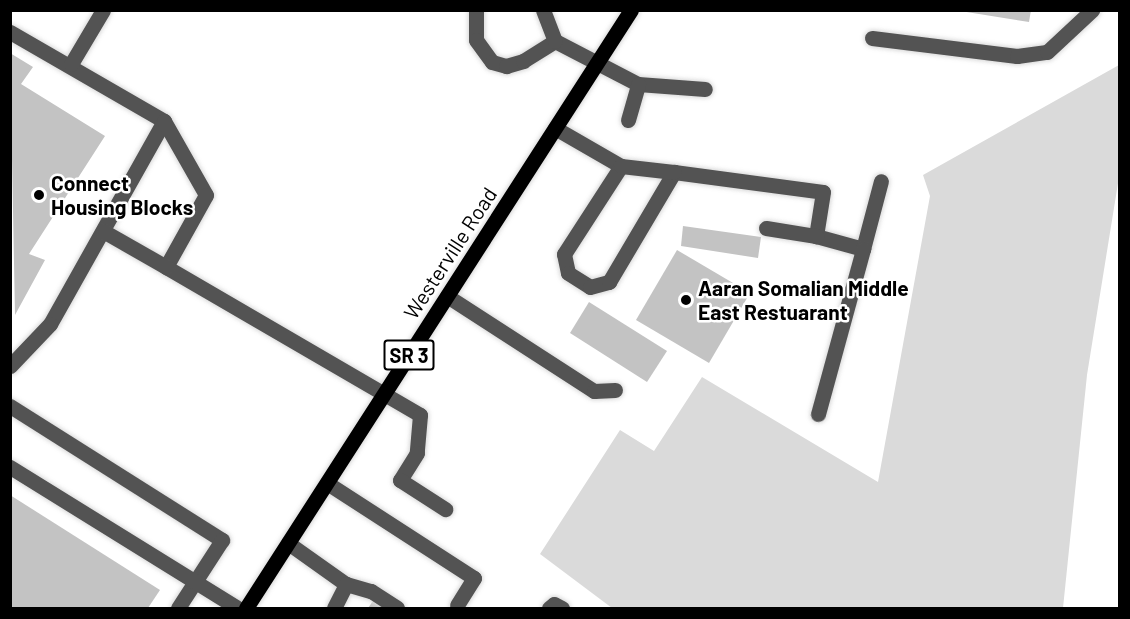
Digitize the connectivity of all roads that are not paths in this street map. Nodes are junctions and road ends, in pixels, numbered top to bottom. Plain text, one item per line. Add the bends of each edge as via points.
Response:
1 (103, 10) edge
2 (476, 10) edge
3 (543, 10) edge
4 (631, 10) edge
5 (1092, 10) edge
6 (10, 32) edge
7 (872, 38) dead end
8 (555, 41) junction
9 (71, 64) junction
10 (597, 64) junction
11 (638, 84) junction
12 (705, 89) dead end
13 (627, 120) dead end
14 (164, 121) junction
15 (555, 128) junction
16 (621, 166) junction
17 (674, 172) junction
18 (881, 181) dead end
19 (766, 228) dead end
20 (103, 231) junction
21 (816, 236) junction
22 (863, 249) junction
23 (166, 267) junction
24 (447, 296) junction
25 (10, 366) edge
26 (615, 390) dead end
27 (383, 396) junction
28 (10, 406) edge
29 (818, 414) dead end
30 (10, 467) edge
31 (327, 483) junction
32 (445, 509) dead end
33 (288, 543) junction
34 (195, 582) junction
35 (346, 584) junction
36 (457, 605) dead end
37 (178, 609) edge
38 (237, 609) edge
39 (246, 609) edge
40 (334, 609) edge
41 (397, 609) edge
42 (549, 609) edge
43 (562, 609) edge

1 - 9 lane
2 - 8 lane via 476,40 492,62 506,66 523,61
3 - 8 lane
4 - 10 main road, Westerville Road / SR 3
5 - 7 lane via 1047,52 1027,54
6 - 9 lane
8 - 10 lane
9 - 14 lane
10 - 11 lane
10 - 15 main road, Westerville Road / SR 3
11 - 12 lane
11 - 13 lane
14 - 20 lane
14 - 23 lane via 206,195
15 - 16 lane
15 - 24 main road, Westerville Road / SR 3
16 - 17 lane
16 - 17 lane via 564,255 568,273 590,287 609,282
17 - 21 lane via 824,192
18 - 22 lane
19 - 21 lane
20 - 23 lane
20 - 25 lane via 50,324
21 - 22 lane
22 - 29 lane
23 - 27 lane
24 - 26 lane via 594,391
24 - 27 main road, Westerville Road / SR 3
27 - 31 main road, Westerville Road / SR 3
27 - 32 lane via 420,415 417,453 400,480
28 - 34 lane via 222,540
30 - 34 lane
31 - 33 main road, Westerville Road / SR 3
31 - 36 lane via 474,578
33 - 35 lane
33 - 39 main road, Westerville Road / SR 3
34 - 37 lane
34 - 38 lane
35 - 40 lane
35 - 41 lane via 371,591
42 - 43 lane via 554,604

